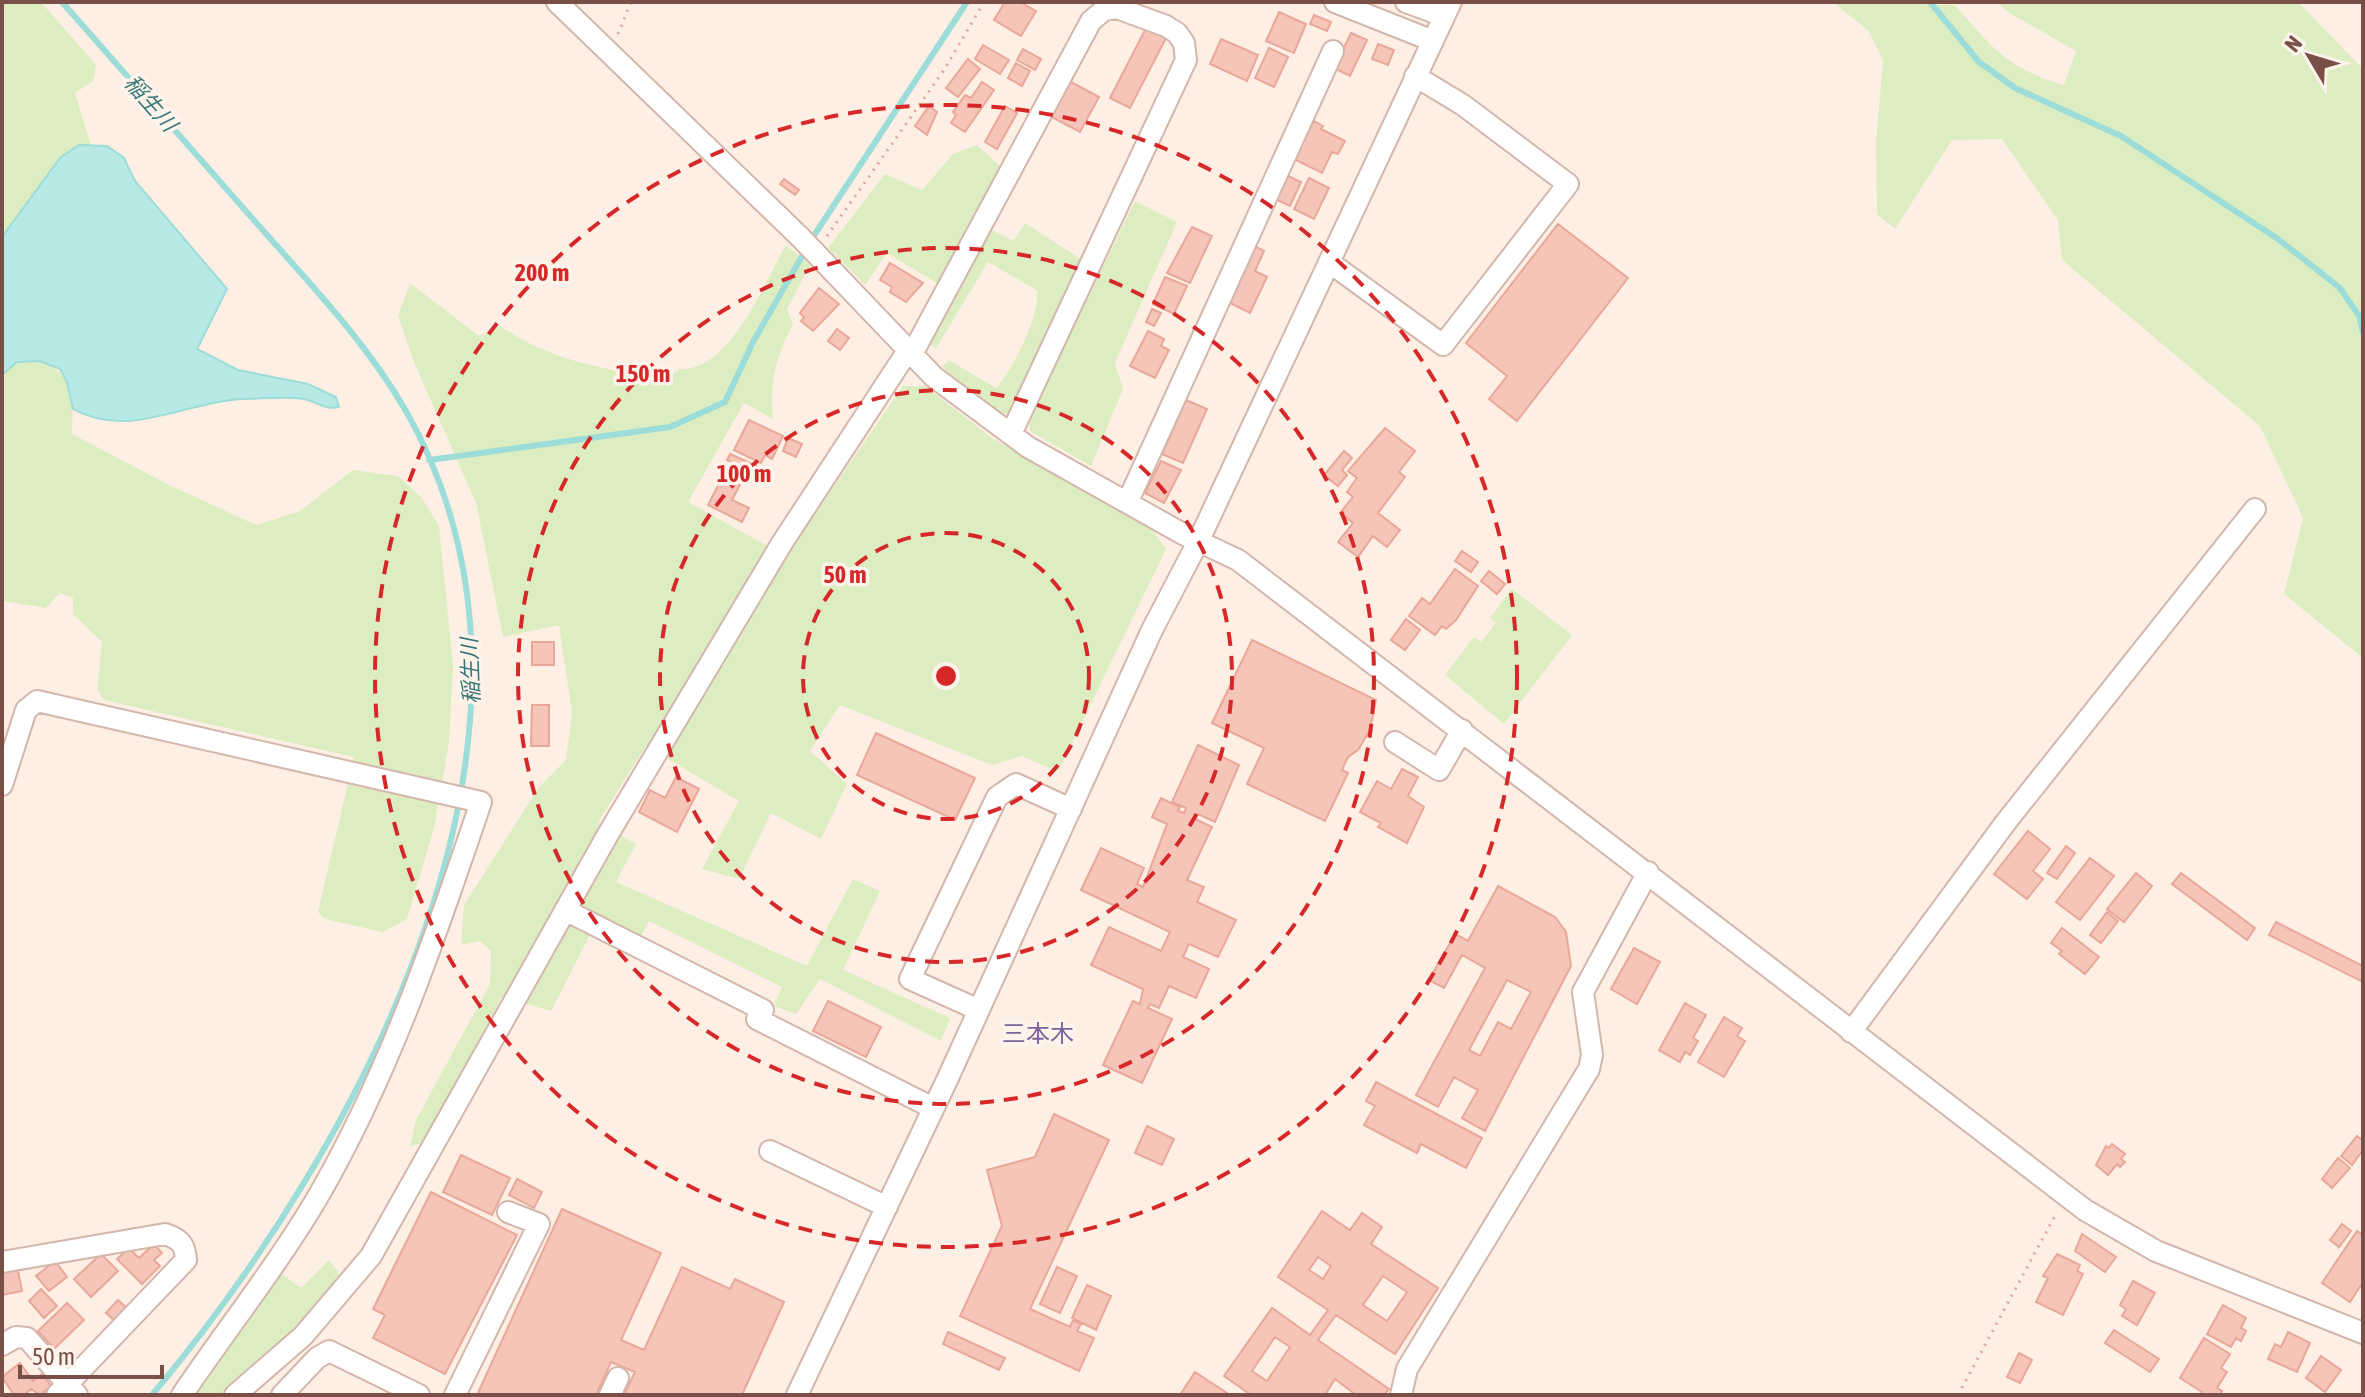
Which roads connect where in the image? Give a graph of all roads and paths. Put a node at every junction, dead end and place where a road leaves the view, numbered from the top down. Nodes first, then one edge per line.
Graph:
1 (557, 2) edge
2 (631, 2) edge
3 (984, 2) edge
4 (1335, 2) edge
5 (1406, 2) edge
6 (1448, 9) edge
7 (1433, 41) junction
8 (1333, 51) dead end
9 (610, 52) junction
10 (1415, 76) junction
11 (816, 253) junction
12 (1329, 262) junction
13 (909, 354) junction
14 (1011, 434) junction
15 (1128, 501) junction
16 (2255, 509) dead end
17 (1199, 540) junction
18 (1462, 730) junction
19 (1395, 742) dead end
20 (2, 785) edge
21 (1071, 809) junction
22 (1648, 872) junction
23 (565, 910) junction
24 (979, 1010) junction
25 (1851, 1032) junction
26 (933, 1108) junction
27 (770, 1151) dead end
28 (2065, 1195) junction
29 (887, 1207) junction
30 (508, 1212) dead end
31 (2, 1262) edge
32 (2363, 1333) edge
33 (2, 1345) edge
34 (67, 1392) edge
35 (182, 1395) edge
36 (235, 1395) edge
37 (282, 1395) edge
38 (419, 1395) edge
39 (455, 1395) edge
40 (797, 1395) edge
41 (1401, 1395) edge
42 (1958, 1395) edge

1 - 9 street
2 - 9 path
3 - 11 path
4 - 7 street
5 - 6 street
6 - 7 street
7 - 10 street
8 - 15 street
9 - 11 street
10 - 12 street
10 - 12 street
11 - 13 street
12 - 17 street
13 - 14 street
13 - 14 street
13 - 23 street
14 - 15 street
15 - 17 street
16 - 25 street
17 - 18 street
17 - 21 street
18 - 19 street
18 - 22 street
20 - 35 street
21 - 24 street
21 - 24 street
22 - 25 street
22 - 41 street
23 - 26 street
23 - 36 street
24 - 26 street
25 - 28 street
26 - 29 street
27 - 29 street
28 - 32 street
28 - 42 path
29 - 40 street
30 - 39 street
31 - 34 street
33 - 34 street
37 - 38 street

